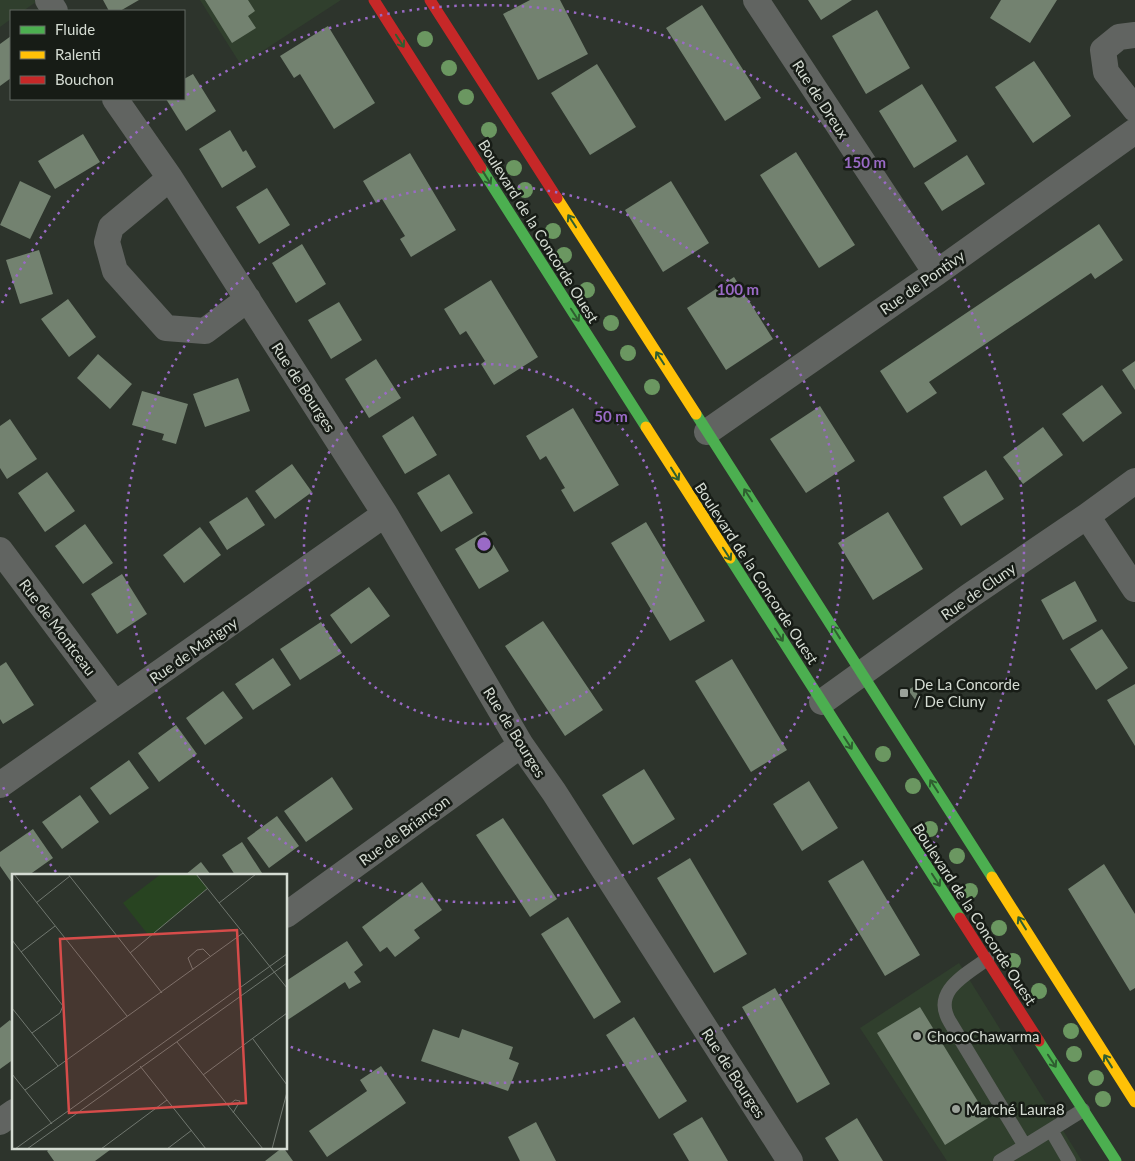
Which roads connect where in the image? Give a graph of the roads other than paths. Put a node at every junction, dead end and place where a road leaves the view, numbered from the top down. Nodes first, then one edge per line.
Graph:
1 (374, 0) edge
2 (430, 0) edge
3 (756, 0) edge
4 (1135, 35) edge
5 (116, 100) edge
6 (1135, 109) edge
7 (1135, 130) edge
8 (170, 178) junction
9 (936, 273) junction
10 (248, 299) junction
11 (708, 432) junction
12 (1135, 481) edge
13 (385, 514) junction
14 (1087, 516) junction
15 (0, 550) edge
16 (1135, 589) edge
17 (862, 673) junction
18 (822, 702) junction
19 (115, 704) junction
20 (521, 745) junction
21 (0, 786) edge
22 (288, 914) edge
23 (987, 959) junction
24 (1135, 1102) edge
25 (1083, 1110) junction
26 (12, 1113) edge
27 (0, 1122) edge
28 (1050, 1130) junction
29 (1025, 1146) junction
30 (790, 1161) edge
31 (1000, 1161) edge
32 (1069, 1161) edge
33 (1116, 1161) edge

1 -> 18 street, Boulevard de la Concorde Ouest
11 -> 2 street
3 - 9 street, Rue de Dreux
4 - 6 street
5 - 8 street, Rue de Bourges
7 - 9 street, Rue de Pontivy
8 - 10 street, Rue de Bourges
8 - 10 street
9 - 11 street, Rue de Pontivy
10 - 13 street, Rue de Bourges
17 -> 11 street
12 - 14 street, Rue de Cluny
13 - 19 street, Rue de Marigny
13 - 20 street, Rue de Bourges
14 - 16 street
14 - 17 street, Rue de Cluny
15 - 19 street, Rue de Montceau
17 - 18 street, Rue de Cluny
24 -> 17 street
18 -> 23 street, Boulevard de la Concorde Ouest
19 - 21 street, Rue de Marigny
20 - 22 street, Rue de Briançon
20 - 30 street, Rue de Bourges
23 -> 25 street, Boulevard de la Concorde Ouest
23 - 29 lane
25 - 28 lane
25 - 33 street, Boulevard de la Concorde Ouest
26 - 27 street
28 - 29 lane
28 - 32 lane
29 - 31 lane

